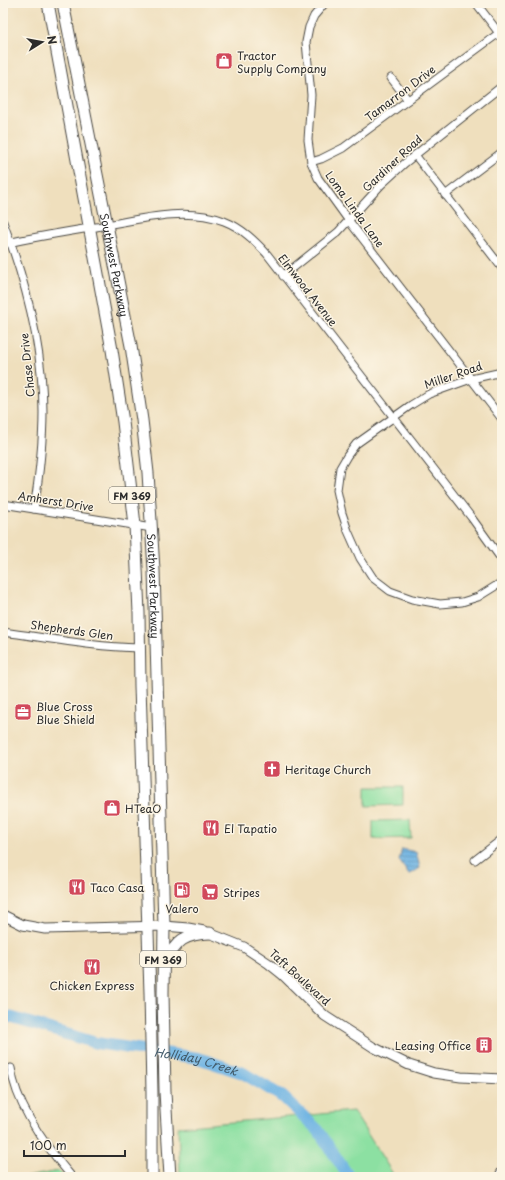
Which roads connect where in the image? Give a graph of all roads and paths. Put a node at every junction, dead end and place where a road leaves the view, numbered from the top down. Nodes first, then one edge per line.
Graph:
1 (48, 3) edge
2 (63, 3) edge
3 (326, 3) edge
4 (476, 3) edge
5 (500, 35) edge
6 (391, 78) dead end
7 (502, 86) edge
8 (408, 100) junction
9 (502, 152) edge
10 (415, 155) junction
11 (311, 162) junction
12 (445, 195) junction
13 (349, 221) junction
14 (3, 222) edge
15 (107, 225) junction
16 (89, 228) junction
17 (11, 242) junction
18 (3, 244) edge
19 (502, 268) edge
20 (283, 276) junction
21 (502, 372) edge
22 (471, 379) junction
23 (393, 417) junction
24 (502, 419) edge
25 (144, 440) junction
26 (126, 442) junction
27 (3, 504) edge
28 (34, 509) junction
29 (134, 525) junction
30 (152, 528) junction
31 (502, 560) edge
32 (502, 582) edge
33 (3, 632) edge
34 (138, 648) junction
35 (160, 798) junction
36 (143, 801) junction
37 (502, 839) edge
38 (475, 860) dead end
39 (3, 915) edge
40 (164, 926) junction
41 (147, 927) junction
42 (210, 933) junction
43 (163, 966) junction
44 (11, 1068) dead end
45 (502, 1079) edge
46 (502, 1170) edge
47 (72, 1177) edge
48 (152, 1177) edge
49 (170, 1177) edge
50 (498, 1177) edge

1 - 16 main road, Southwest Parkway / FM 369
2 - 15 main road, Southwest Parkway / FM 369
3 - 11 street, Loma Linda Lane
4 - 5 street
5 - 8 street, Tamarron Drive
6 - 8 street
7 - 10 street, Gardiner Road
8 - 11 street, Tamarron Drive
9 - 12 street
10 - 12 street
10 - 13 street, Gardiner Road
11 - 13 street, Loma Linda Lane
12 - 19 street
13 - 20 street, Gardiner Road
13 - 22 street, Loma Linda Lane
14 - 17 street, Chase Drive
15 - 16 street, Elmwood Avenue
15 - 20 street, Elmwood Avenue
15 - 25 main road, Southwest Parkway / FM 369
16 - 17 street, Elmwood Avenue
16 - 26 main road, Southwest Parkway / FM 369
17 - 18 street, Elmwood Avenue
17 - 28 street, Chase Drive
20 - 23 street, Elmwood Avenue
21 - 22 street, Miller Road
22 - 23 street, Miller Road
22 - 24 street, Loma Linda Lane
23 - 31 street, Elmwood Avenue
23 - 32 street, Miller Road
25 - 26 main road
25 - 30 main road, Southwest Parkway / FM 369
26 - 29 main road, Southwest Parkway / FM 369
27 - 28 street, Amherst Drive
28 - 29 street, Amherst Drive
29 - 30 street, Amherst Drive
29 - 34 main road, Southwest Parkway / FM 369
30 - 35 main road, Southwest Parkway / FM 369
33 - 34 street, Shepherds Glen
34 - 36 main road, Southwest Parkway / FM 369
35 - 36 main road
35 - 40 main road, Southwest Parkway / FM 369
36 - 41 main road, Southwest Parkway / FM 369
37 - 38 street
39 - 41 street, Taft Boulevard
40 - 41 street, Taft Boulevard
40 - 42 street, Taft Boulevard
40 - 43 main road, Southwest Parkway / FM 369
41 - 48 main road, Southwest Parkway / FM 369
42 - 43 main road
42 - 45 street, Taft Boulevard
43 - 49 main road, Southwest Parkway / FM 369
44 - 47 street
46 - 50 street

